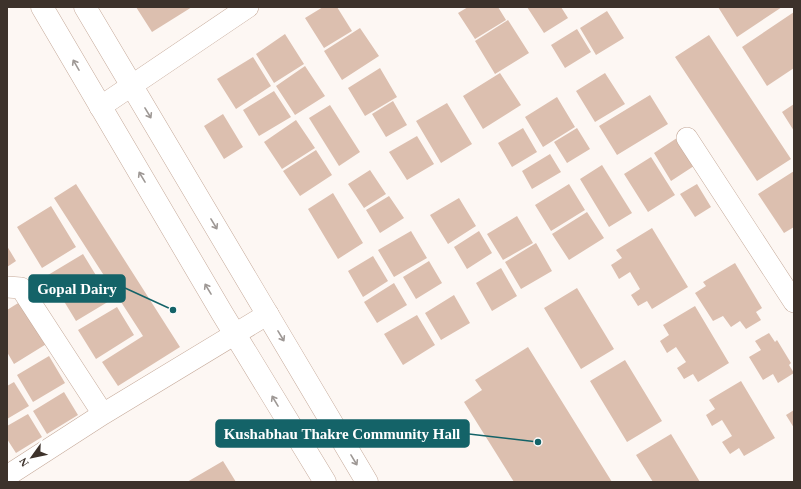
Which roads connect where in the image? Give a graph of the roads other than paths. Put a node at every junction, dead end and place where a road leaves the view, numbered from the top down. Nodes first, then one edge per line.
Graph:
1 (42, 7) edge
2 (85, 7) edge
3 (248, 7) edge
4 (132, 86) junction
5 (100, 106) junction
6 (686, 138) dead end
7 (7, 286) edge
8 (794, 302) edge
9 (268, 314) junction
10 (236, 335) junction
11 (103, 414) junction
12 (7, 476) edge
13 (325, 482) edge
14 (367, 482) edge

5 -> 1 main road
2 - 4 main road
3 - 4 street
4 - 5 street
4 -> 9 main road
10 -> 5 main road
6 - 8 street
7 - 11 street
9 - 10 street
9 -> 14 main road
10 - 11 street
13 -> 10 main road
11 - 12 street

